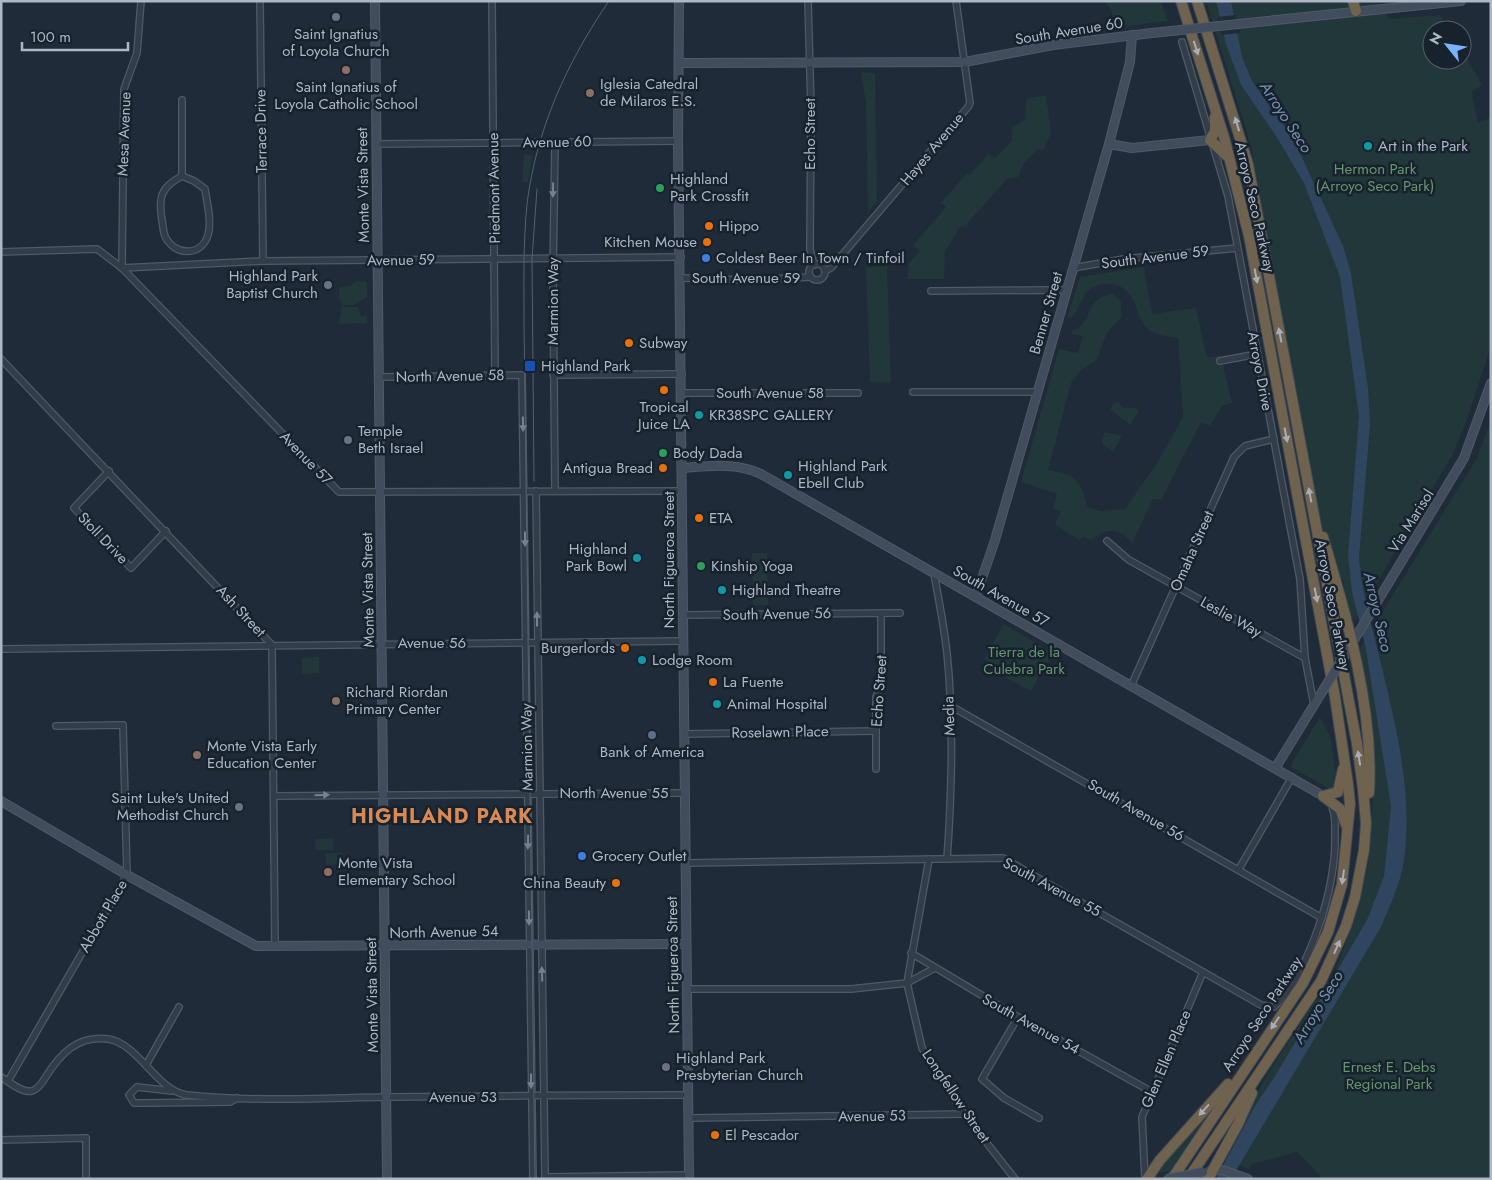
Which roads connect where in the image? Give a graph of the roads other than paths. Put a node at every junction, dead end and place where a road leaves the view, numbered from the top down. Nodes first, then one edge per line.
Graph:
1 (141, 1) edge
2 (260, 1) edge
3 (375, 1) edge
4 (492, 1) edge
5 (679, 1) edge
6 (808, 1) edge
7 (956, 1) edge
8 (1181, 1) edge
9 (1197, 1) edge
10 (1462, 1) edge
11 (1354, 6) edge
12 (1132, 35) junction
13 (1182, 42) dead end
14 (679, 62) junction
15 (810, 62) junction
16 (965, 62) junction
17 (182, 100) dead end
18 (1215, 106) junction
19 (1210, 140) junction
20 (678, 141) junction
21 (555, 142) junction
22 (493, 143) junction
23 (376, 144) junction
24 (1109, 144) junction
25 (1230, 160) junction
26 (182, 176) junction
27 (1237, 248) junction
28 (1, 252) edge
29 (190, 253) junction
30 (681, 257) junction
31 (494, 259) junction
32 (553, 259) junction
33 (263, 261) junction
34 (378, 261) junction
35 (190, 264) junction
36 (814, 265) junction
37 (122, 268) junction
38 (1073, 268) junction
39 (825, 270) junction
40 (811, 277) junction
41 (681, 278) junction
42 (1067, 290) junction
43 (931, 291) dead end
44 (1257, 354) junction
45 (1, 359) edge
46 (1220, 361) dead end
47 (682, 374) junction
48 (495, 375) junction
49 (554, 375) junction
50 (522, 376) joint
51 (379, 377) junction
52 (1491, 383) edge
53 (913, 392) dead end
54 (1037, 392) junction
55 (682, 393) junction
56 (858, 393) dead end
57 (1274, 439) junction
58 (683, 468) junction
59 (109, 472) junction
60 (682, 490) junction
61 (524, 491) junction
62 (536, 491) junction
63 (555, 491) junction
64 (381, 493) junction
65 (1314, 519) junction
66 (166, 531) junction
67 (1107, 542) dead end
68 (934, 574) junction
69 (1176, 586) junction
70 (976, 596) junction
71 (882, 613) junction
72 (900, 613) dead end
73 (683, 615) junction
74 (683, 641) junction
75 (538, 642) junction
76 (526, 643) junction
77 (1352, 643) junction
78 (382, 644) junction
79 (272, 645) junction
80 (1, 649) edge
81 (1305, 658) junction
82 (1131, 686) junction
83 (949, 705) junction
84 (1314, 705) junction
85 (56, 726) dead end
86 (876, 731) junction
87 (685, 734) junction
88 (1344, 758) junction
89 (1276, 767) junction
90 (876, 769) dead end
91 (1292, 777) junction
92 (684, 793) junction
93 (384, 794) junction
94 (528, 794) junction
95 (540, 794) junction
96 (274, 796) junction
97 (1323, 796) junction
98 (1, 801) edge
99 (1366, 823) junction
100 (1348, 829) junction
101 (929, 859) junction
102 (947, 859) junction
103 (686, 863) junction
104 (1239, 869) junction
105 (127, 875) junction
106 (1322, 918) junction
107 (541, 944) junction
108 (686, 944) junction
109 (529, 945) junction
110 (275, 947) junction
111 (385, 947) junction
112 (911, 953) junction
113 (935, 968) junction
114 (1203, 972) junction
115 (906, 983) junction
116 (687, 989) junction
117 (179, 1008) dead end
118 (1018, 1018) junction
119 (146, 1065) junction
120 (1239, 1076) junction
121 (1, 1077) edge
122 (1256, 1078) junction
123 (8, 1081) junction
124 (178, 1092) junction
125 (1152, 1092) junction
126 (689, 1095) junction
127 (531, 1096) junction
128 (544, 1096) junction
129 (387, 1097) junction
130 (237, 1098) junction
131 (964, 1114) junction
132 (689, 1118) junction
133 (1039, 1118) dead end
134 (1, 1140) edge
135 (1212, 1173) edge
136 (689, 1177) edge
137 (545, 1178) edge
138 (86, 1179) edge
139 (388, 1179) edge
140 (533, 1179) edge
141 (1015, 1179) edge
142 (1146, 1179) edge
143 (1167, 1179) edge
144 (1172, 1179) edge
145 (1188, 1179) edge
146 (1248, 1179) edge

1 - 37 street, Mesa Avenue
2 - 33 street, Terrace Drive
3 - 23 street, Monte Vista Street
4 - 22 street, Piedmont Avenue
5 - 14 street, North Figueroa Street
6 - 15 street, Echo Street
7 - 16 street, Hayes Avenue
8 -> 18 highway, Arroyo Seco Parkway
65 -> 9 highway, Arroyo Seco Parkway
10 - 11 street, South Avenue 60
11 - 12 street, South Avenue 60, bridge
12 - 16 street, South Avenue 60
12 - 24 street, Benner Street
13 - 19 street, Arroyo Drive
14 - 15 street, South Avenue 60
14 - 20 street, North Figueroa Street
15 - 16 street, South Avenue 60
15 - 36 street, Echo Street
16 - 39 street, Hayes Avenue
17 - 26 street
18 - 19 highway
18 - 25 highway, Arroyo Seco Parkway
19 - 24 street
19 - 25 highway
19 - 27 street, Arroyo Drive
20 - 21 street, Avenue 60
20 - 30 street, North Figueroa Street
21 - 22 street, Avenue 60
21 -> 32 street, Marmion Way
22 - 23 street, Avenue 60
22 - 31 street, Piedmont Avenue
23 - 34 street, Monte Vista Street
24 - 38 street, Benner Street
25 -> 88 highway, Arroyo Seco Parkway
26 - 29 street
26 - 29 street
27 - 38 street, South Avenue 59
27 - 44 street, Arroyo Drive
28 - 37 street, Avenue 57
29 - 35 street
30 - 32 street, Avenue 59
30 - 41 street, North Figueroa Street
31 - 32 street, Avenue 59
31 - 34 street, Avenue 59
31 - 48 street, Piedmont Avenue
32 - 49 street, Marmion Way
33 - 34 street, Avenue 59
33 - 35 street, Avenue 59
34 - 51 street, Monte Vista Street
35 - 37 street, Avenue 59
36 - 39 street
36 - 40 street
37 - 64 street, Avenue 57
38 - 42 street, Benner Street
39 - 40 street
40 - 41 street, South Avenue 59
41 - 47 street, North Figueroa Street
42 - 43 street
42 - 54 street, Benner Street
44 - 46 street
44 - 57 street, Arroyo Drive
45 - 59 street, Ash Street
47 - 49 street
47 - 55 street, North Figueroa Street
48 - 50 street, North Avenue 58
48 - 51 street, North Avenue 58
49 - 63 street, Marmion Way
50 -> 61 street, Marmion Way
51 - 64 street, Monte Vista Street
52 - 77 street, Via Marisol
53 - 54 street
54 - 70 street, Benner Street
55 - 56 street, South Avenue 58
55 - 58 street, North Figueroa Street
57 - 69 street, Omaha Street
57 - 81 street, Arroyo Drive
58 - 60 street, North Figueroa Street
58 - 68 street, South Avenue 57
59 - 66 street, Ash Street
59 - 66 street, Stoll Drive
60 - 63 street, Avenue 57
60 - 73 street, North Figueroa Street
61 - 62 street, Avenue 57
61 - 64 street, Avenue 57
61 -> 76 street, Marmion Way
62 - 63 street, Avenue 57
75 -> 62 street, Marmion Way
64 - 78 street, Monte Vista Street
65 - 77 highway
99 -> 65 highway, Arroyo Seco Parkway
66 - 79 street, Ash Street
67 - 69 street, Leslie Way
68 - 70 street, South Avenue 57
68 - 83 street, Media
69 - 81 street, Leslie Way
69 - 82 street, Omaha Street
70 - 82 street, South Avenue 57
71 - 72 street, South Avenue 56
71 - 73 street, South Avenue 56
71 - 86 street, Echo Street
73 - 74 street, North Figueroa Street
74 - 75 street, Avenue 56
74 - 87 street, North Figueroa Street
75 - 76 street, Avenue 56
75 - 95 street, Marmion Way
76 - 78 street, Avenue 56
76 - 94 street, Marmion Way
77 - 84 street, Via Marisol, bridge
77 - 99 highway
78 - 79 street, Avenue 56
78 - 93 street, Monte Vista Street
79 - 80 street, Avenue 56
79 - 96 street, Ash Street
81 - 84 street, Arroyo Drive
82 - 89 street, South Avenue 57
83 - 102 street, Media
83 - 104 street, South Avenue 56
84 - 89 street, Via Marisol
85 - 105 street, Abbott Place
86 - 87 street, Roselawn Place
86 - 90 street, Echo Street
87 - 92 street, North Figueroa Street
88 - 97 highway
88 - 100 highway, Arroyo Seco Parkway
89 - 91 street, South Avenue 57
91 - 97 street, South Avenue 57
91 - 104 street
92 - 95 street, North Avenue 55
92 - 103 street, North Figueroa Street
93 - 94 street, North Avenue 55
96 -> 93 street, North Avenue 55
93 - 111 street, Monte Vista Street
94 - 95 street, North Avenue 55
94 -> 109 street, Marmion Way
95 - 107 street, Marmion Way
96 - 110 street, Ash Street
97 - 100 highway
97 - 106 street
98 - 105 street, North Avenue 54
122 -> 99 highway, Arroyo Seco Parkway
100 -> 120 highway, Arroyo Seco Parkway
101 - 102 street, South Avenue 55
101 - 103 street, South Avenue 55
101 - 112 street, Longfellow Street
102 - 114 street, South Avenue 55
103 - 108 street, North Figueroa Street
104 - 106 street, South Avenue 56
105 - 110 street, North Avenue 54
105 - 123 street, Abbott Place
106 - 114 street, South Avenue 55
107 - 108 street, North Avenue 54
107 - 109 street, North Avenue 54
128 -> 107 street, Marmion Way
108 - 116 street, North Figueroa Street
109 - 111 street, North Avenue 54
109 -> 127 street, Marmion Way
110 - 111 street, North Avenue 54
111 - 129 street, Monte Vista Street
112 - 113 street, South Avenue 54
112 - 115 street, Longfellow Street
113 - 115 street
113 - 118 street, South Avenue 54
114 - 125 street, Glen Ellen Place
115 - 116 street
115 - 131 street, Longfellow Street
116 - 126 street, North Figueroa Street
117 - 119 street
118 - 125 street, South Avenue 54
118 - 133 street
119 - 123 street
119 - 124 street
120 -> 142 highway
120 - 144 highway, Arroyo Seco Parkway
121 - 123 street
122 - 135 highway
122 - 145 highway, Arroyo Seco Parkway
124 - 130 street, Avenue 53
124 - 130 street, Avenue 53
125 - 142 street, Glen Ellen Place
126 - 128 street, Avenue 53
126 - 132 street, North Figueroa Street
127 - 128 street, Avenue 53
127 - 129 street, Avenue 53
127 - 140 street, Marmion Way
128 - 137 street, Marmion Way
129 - 130 street, Avenue 53
129 - 139 street, Monte Vista Street
131 - 132 street, Avenue 53
131 - 141 street, Longfellow Street
132 - 136 street, North Figueroa Street
134 - 138 street
135 - 143 street, bridge
135 - 146 street
136 - 137 street

